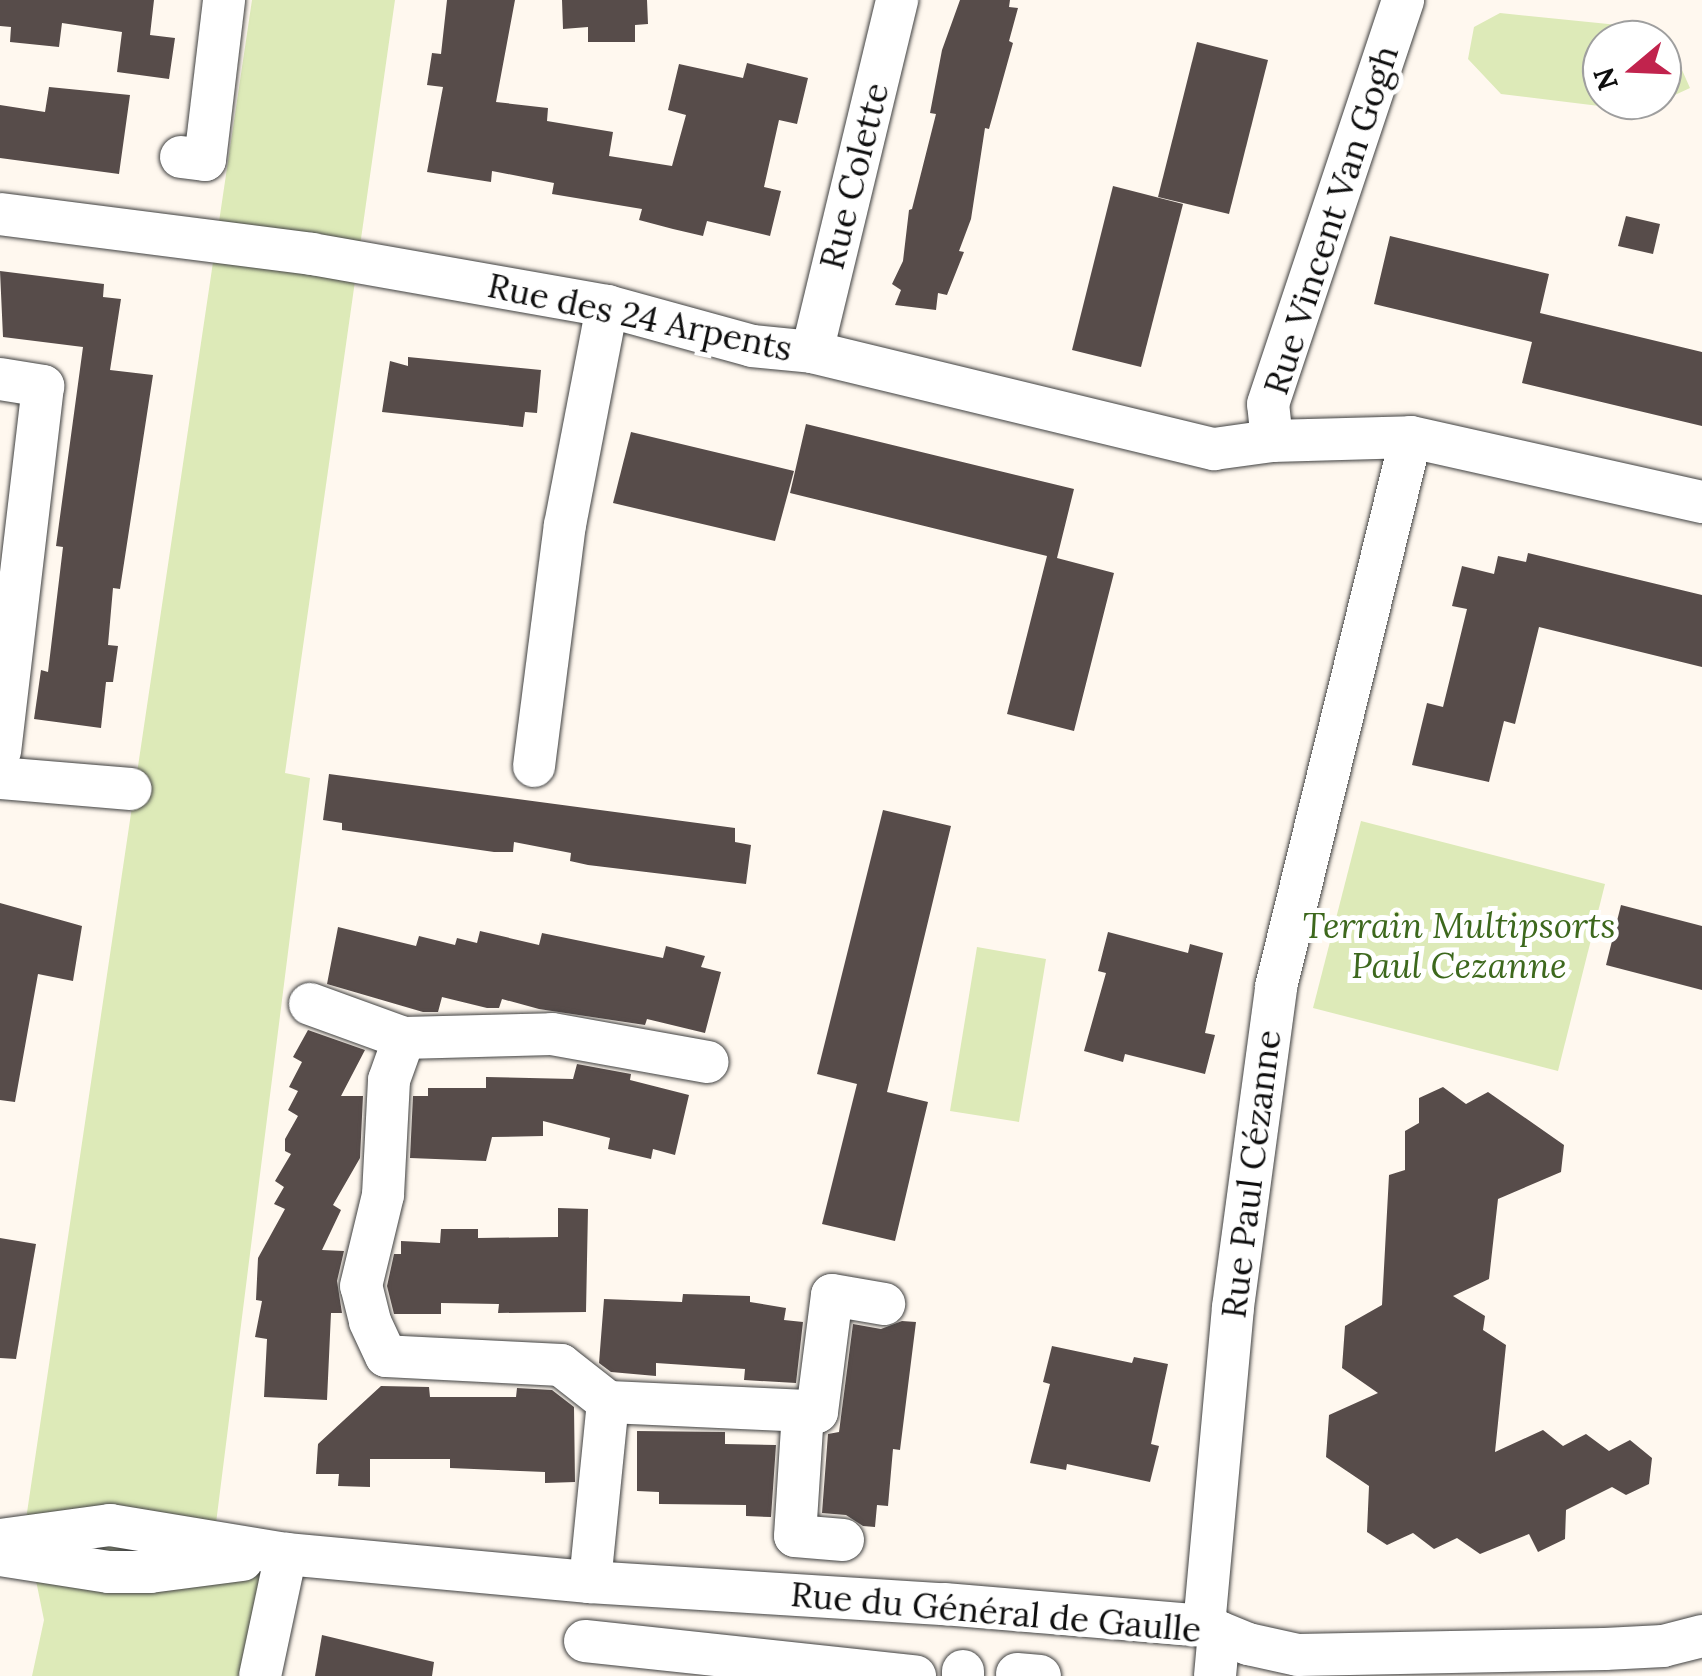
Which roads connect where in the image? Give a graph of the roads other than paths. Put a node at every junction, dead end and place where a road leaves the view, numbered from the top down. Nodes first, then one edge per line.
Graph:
1 (224, 0) edge
2 (897, 0) edge
3 (1404, 0) edge
4 (181, 157) dead end
5 (0, 214) edge
6 (607, 306) junction
7 (812, 352) junction
8 (0, 379) edge
9 (1411, 437) junction
10 (1272, 441) junction
11 (1702, 502) edge
12 (0, 750) edge
13 (534, 766) dead end
14 (0, 778) edge
15 (131, 789) dead end
16 (310, 1004) dead end
17 (404, 1038) junction
18 (707, 1062) dead end
19 (884, 1304) dead end
20 (608, 1402) junction
21 (804, 1411) junction
22 (0, 1540) edge
23 (844, 1540) dead end
24 (0, 1554) edge
25 (286, 1554) junction
26 (590, 1582) junction
27 (705, 1588) junction
28 (1211, 1629) junction
29 (1702, 1636) edge
30 (584, 1641) dead end
31 (696, 1665) edge
32 (260, 1676) edge
33 (915, 1676) edge
34 (1215, 1676) edge

1 - 4 street
2 - 7 street, Rue Colette
3 - 10 street, Rue Vincent Van Gogh
5 - 6 street, Rue des 24 Arpents
6 - 7 street, Rue des 24 Arpents
6 - 13 street
7 - 10 street, Rue des 24 Arpents
8 - 12 street
9 - 10 street, Rue des 24 Arpents
9 - 11 street, Rue des 24 Arpents
9 - 28 street, Rue Paul Cézanne
14 - 15 street
16 - 17 street
17 - 18 street
17 - 20 street
19 - 21 street
20 - 21 street
20 - 26 street
21 - 23 street
22 - 25 street, Rue du Général de Gaulle
24 - 25 street, Rue du Général de Gaulle
25 - 26 street, Rue du Général de Gaulle
25 - 32 street
26 - 27 street, Rue du Général de Gaulle
27 - 28 street, Rue du Général de Gaulle
27 - 31 street
28 - 29 street, Rue du Général de Gaulle
28 - 34 street, Rue Paul Cézanne
30 - 31 street
31 - 33 street

